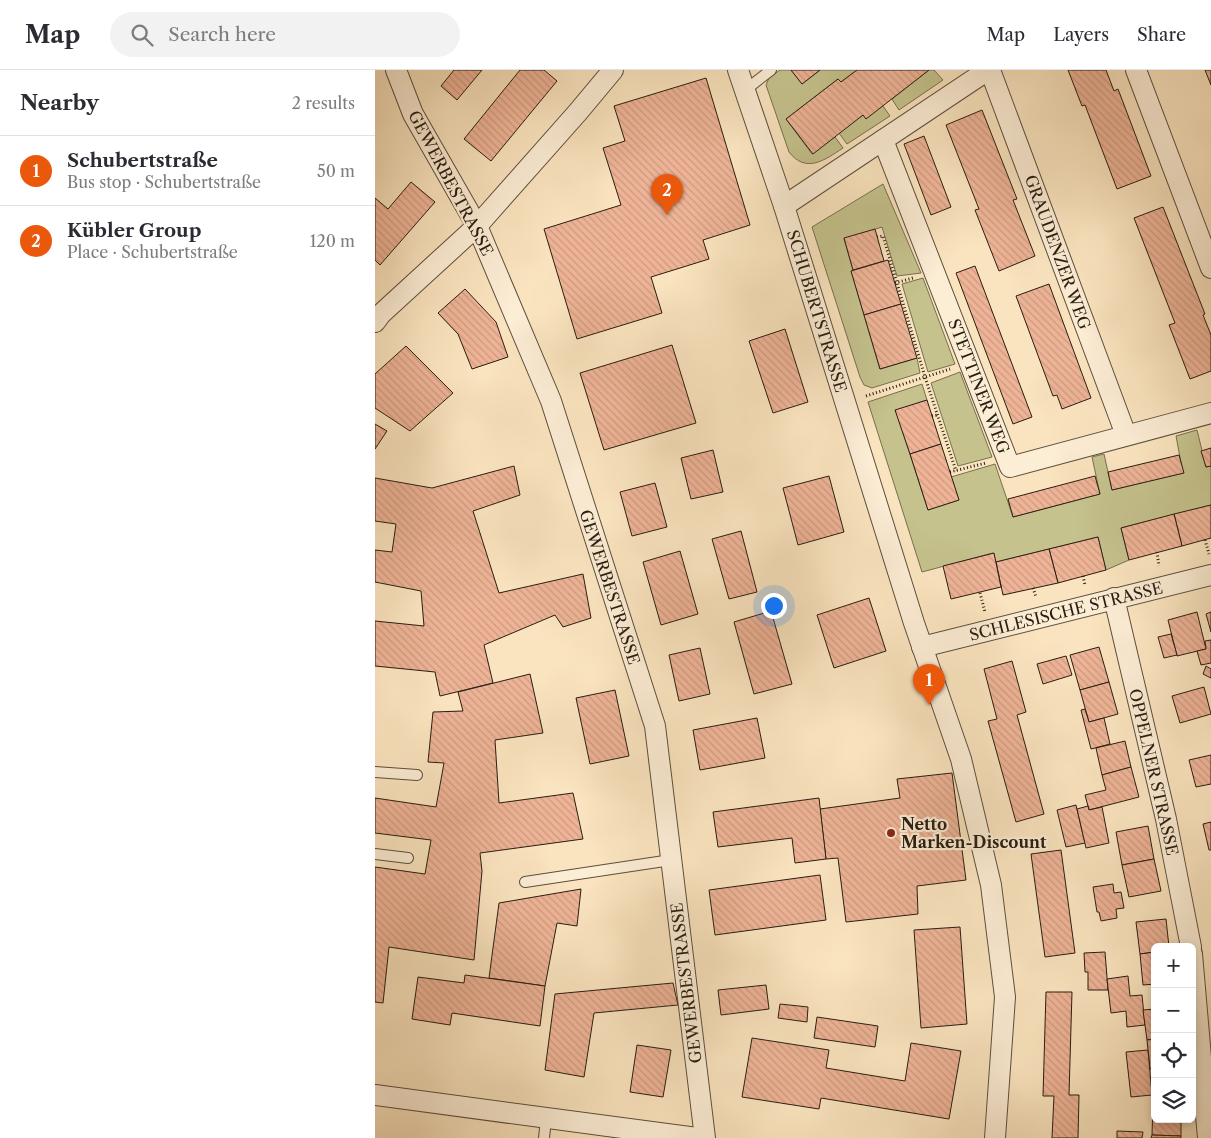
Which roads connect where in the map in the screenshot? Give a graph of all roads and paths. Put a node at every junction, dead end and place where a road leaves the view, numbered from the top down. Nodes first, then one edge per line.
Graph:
1 (396, 70) edge
2 (613, 70) edge
3 (738, 70) edge
4 (771, 70) edge
5 (989, 70) edge
6 (1136, 70) edge
7 (744, 90) junction
8 (883, 140) junction
9 (784, 206) junction
10 (477, 226) junction
11 (877, 237) dead end
12 (1211, 268) edge
13 (916, 277) dead end
14 (896, 282) junction
15 (375, 322) edge
16 (952, 369) dead end
17 (925, 377) junction
18 (861, 397) dead end
19 (1211, 413) edge
20 (938, 415) junction
21 (933, 416) dead end
22 (1126, 435) junction
23 (988, 462) dead end
24 (956, 470) junction
25 (950, 472) dead end
26 (1205, 540) dead end
27 (1157, 552) dead end
28 (1211, 557) edge
29 (1160, 572) dead end
30 (1211, 575) edge
31 (980, 593) dead end
32 (1114, 598) junction
33 (985, 614) dead end
34 (922, 647) junction
35 (375, 772) edge
36 (417, 776) dead end
37 (375, 854) edge
38 (408, 858) dead end
39 (671, 860) junction
40 (525, 882) dead end
41 (1190, 943) edge
42 (1195, 988) edge
43 (375, 1095) edge
44 (545, 1128) edge
45 (697, 1138) edge
46 (705, 1138) edge
47 (995, 1138) edge
48 (1208, 1138) edge

1 - 10 street, GEWERBESTRASSE
2 - 10 street
3 - 7 street, SCHUBERTSTRASSE
4 - 7 lane
5 - 8 street
5 - 22 street, GRAUDENZER WEG
6 - 12 street
7 - 9 street, SCHUBERTSTRASSE
8 - 9 street
8 - 22 street, STETTINER WEG
9 - 34 street, SCHUBERTSTRASSE
10 - 15 street
10 - 39 street, GEWERBESTRASSE
11 - 14 path
13 - 14 path
14 - 17 path
16 - 17 path
17 - 18 path
17 - 20 path
19 - 22 street, STETTINER WEG
20 - 21 path
20 - 24 path
23 - 24 path
24 - 25 path
26 - 28 path
27 - 29 path
30 - 32 street, SCHLESISCHE STRASSE
31 - 33 path
32 - 34 street, SCHLESISCHE STRASSE
32 - 41 street, OPPELNER STRASSE
34 - 47 street, SCHUBERTSTRASSE
35 - 36 lane
37 - 38 lane
39 - 40 lane
39 - 46 street, GEWERBESTRASSE
42 - 48 street
43 - 44 street
44 - 45 street

